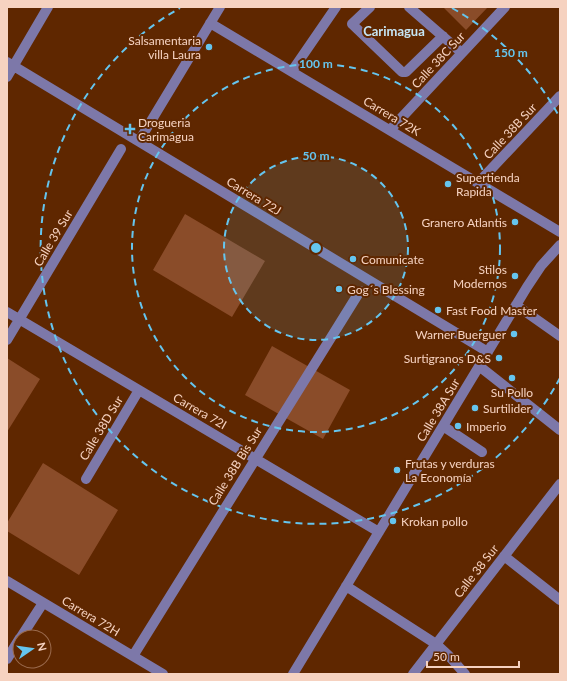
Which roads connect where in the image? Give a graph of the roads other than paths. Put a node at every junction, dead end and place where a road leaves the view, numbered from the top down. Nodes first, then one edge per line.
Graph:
1 (48, 7) edge
2 (220, 7) edge
3 (336, 7) edge
4 (370, 7) edge
5 (409, 7) edge
6 (505, 7) edge
7 (210, 23) junction
8 (443, 36) junction
9 (462, 53) junction
10 (10, 64) edge
11 (292, 71) junction
12 (7, 77) edge
13 (560, 96) edge
14 (390, 130) junction
15 (139, 141) junction
16 (121, 149) dead end
17 (478, 183) junction
18 (560, 232) edge
19 (560, 245) edge
20 (360, 291) dead end
21 (516, 305) junction
22 (7, 312) edge
23 (19, 319) junction
24 (560, 336) edge
25 (7, 340) edge
26 (488, 352) junction
27 (479, 366) junction
28 (139, 390) junction
29 (443, 426) junction
30 (560, 430) edge
31 (482, 452) dead end
32 (256, 459) junction
33 (86, 479) dead end
34 (560, 484) edge
35 (379, 532) junction
36 (504, 556) junction
37 (7, 581) edge
38 (346, 586) junction
39 (560, 600) edge
40 (43, 603) junction
41 (26, 629) edge
42 (436, 644) junction
43 (133, 656) junction
44 (163, 674) edge
45 (293, 674) edge
46 (413, 674) edge
47 (465, 674) edge

1 - 10 street
2 - 7 street
3 - 11 street
4 - 8 street
5 - 8 street
6 - 9 street, Calle 38C Sur
7 - 11 street, Carrera 72K
7 - 15 street
8 - 9 street
9 - 14 street, Calle 38C Sur
10 - 12 street
10 - 15 street, Carrera 72J
11 - 14 street, Carrera 72K
13 - 17 street, Calle 38B Sur
14 - 17 street, Carrera 72K
15 - 26 street, Carrera 72J
16 - 23 street, Calle 39 Sur
17 - 18 street, Carrera 72K
19 - 21 street, Calle 38A Sur
20 - 32 street, Calle 38B Bis Sur
21 - 24 street
21 - 26 street, Calle 38A Sur
22 - 23 street, Carrera 72I
23 - 25 street, Calle 39 Sur
23 - 28 street, Carrera 72I
26 - 27 street, Calle 38A Sur
27 - 29 street, Calle 38A Sur
27 - 30 street
28 - 32 street, Carrera 72I
28 - 33 street, Calle 38D Sur
29 - 31 street
29 - 35 street, Calle 38A Sur
32 - 35 street, Carrera 72I
32 - 43 street, Calle 38B Bis Sur
34 - 36 street, Calle 38 Sur
35 - 38 street, Calle 38A Sur
36 - 39 street
36 - 42 street, Calle 38 Sur
37 - 40 street, Carrera 72H
38 - 42 street
38 - 45 street, Calle 38A Sur
40 - 41 street
40 - 43 street, Carrera 72H
42 - 46 street, Calle 38 Sur
42 - 47 street
43 - 44 street, Carrera 72H

